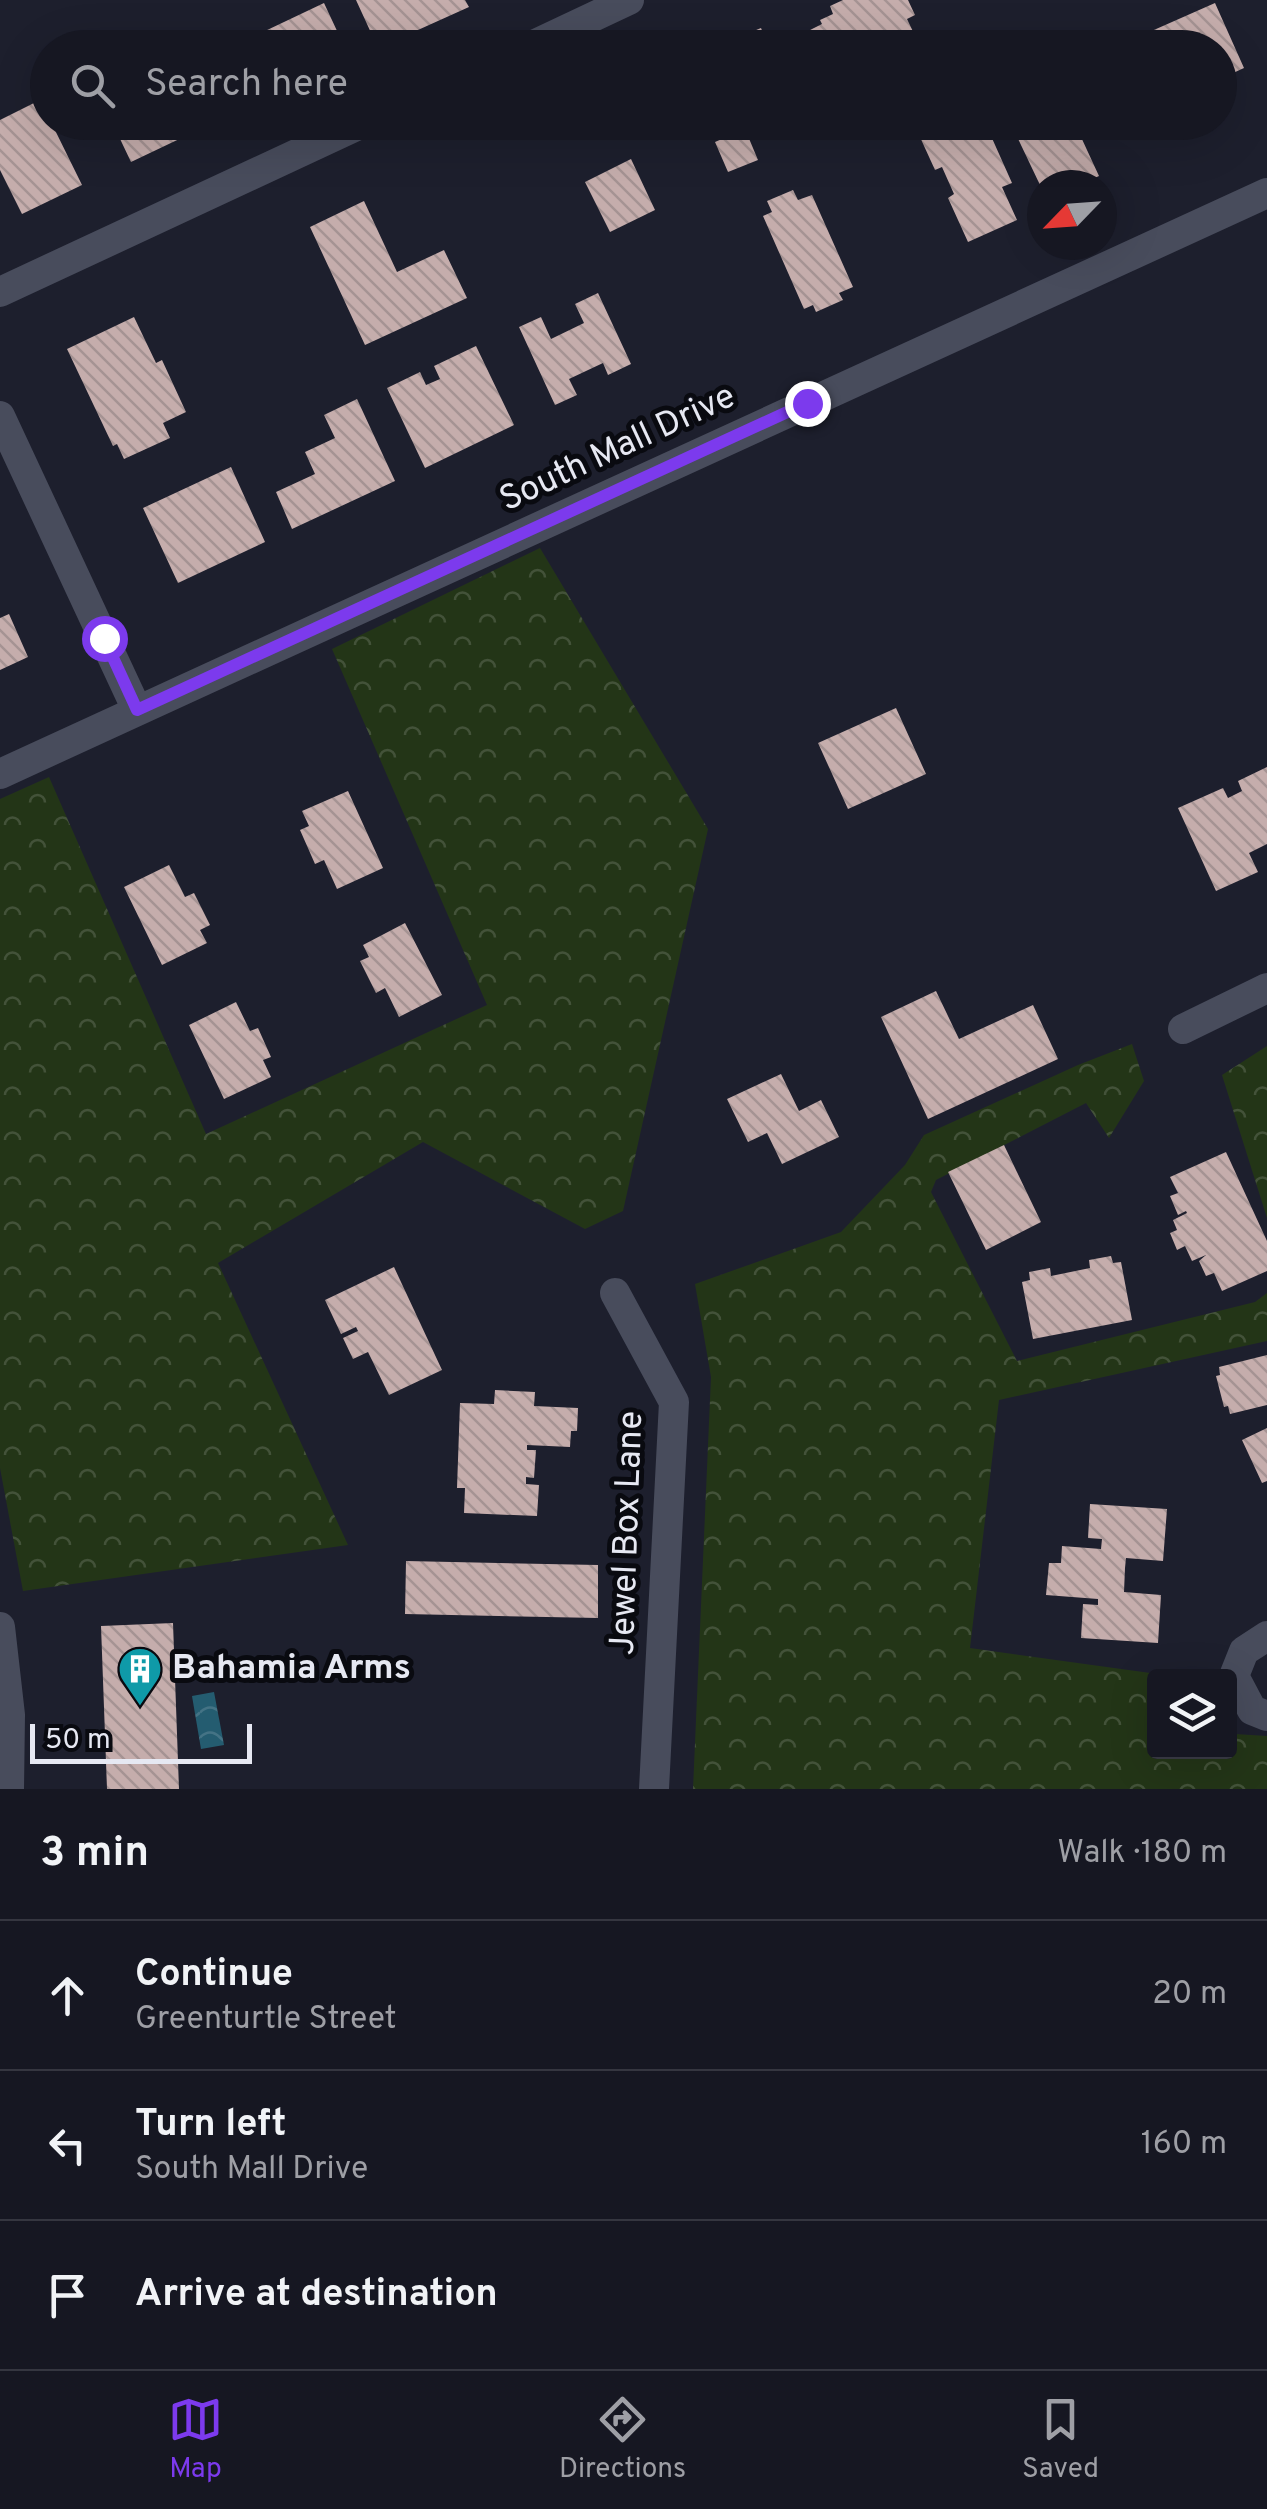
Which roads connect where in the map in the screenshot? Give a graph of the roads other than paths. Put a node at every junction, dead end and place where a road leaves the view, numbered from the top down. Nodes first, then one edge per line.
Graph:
1 (629, 0) edge
2 (565, 30) edge
3 (326, 140) edge
4 (1267, 193) edge
5 (0, 292) edge
6 (0, 416) edge
7 (137, 710) junction
8 (0, 774) edge
9 (1267, 988) edge
10 (1183, 1029) dead end
11 (615, 1294) dead end
12 (0, 1627) edge
13 (1267, 1636) edge
14 (5, 1715) edge
15 (1267, 1716) edge
16 (9, 1789) edge
17 (654, 1789) edge

1 - 2 street
3 - 5 street
4 - 7 street, South Mall Drive
6 - 7 street
7 - 8 street, South Mall Drive
9 - 10 street
11 - 17 street, Jewel Box Lane
12 - 14 street
13 - 15 street
14 - 16 street

